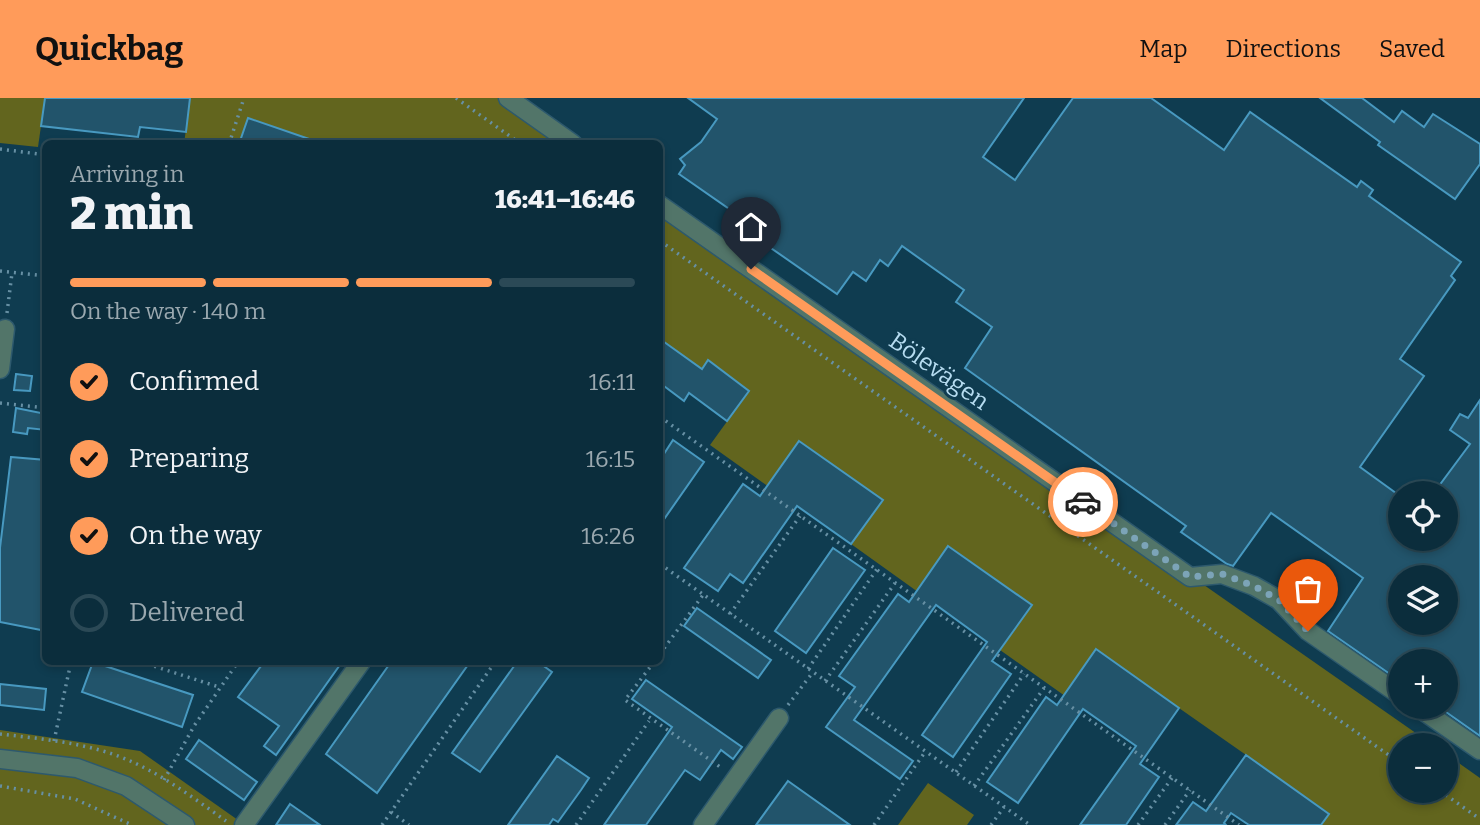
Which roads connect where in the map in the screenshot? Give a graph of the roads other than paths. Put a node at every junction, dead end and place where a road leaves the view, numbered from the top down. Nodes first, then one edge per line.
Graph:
1 (508, 98) edge
2 (567, 140) edge
3 (663, 207) edge
4 (5, 329) road end
5 (0, 369) edge
6 (359, 665) edge
7 (1388, 687) edge
8 (779, 718) road end
9 (1435, 719) edge
10 (1480, 750) edge
11 (0, 759) edge
12 (185, 825) edge
13 (244, 825) edge
14 (703, 825) edge

1 - 2 street
3 - 7 street, Bölevägen
4 - 5 street
6 - 13 street
8 - 14 street
9 - 10 street
11 - 12 street

